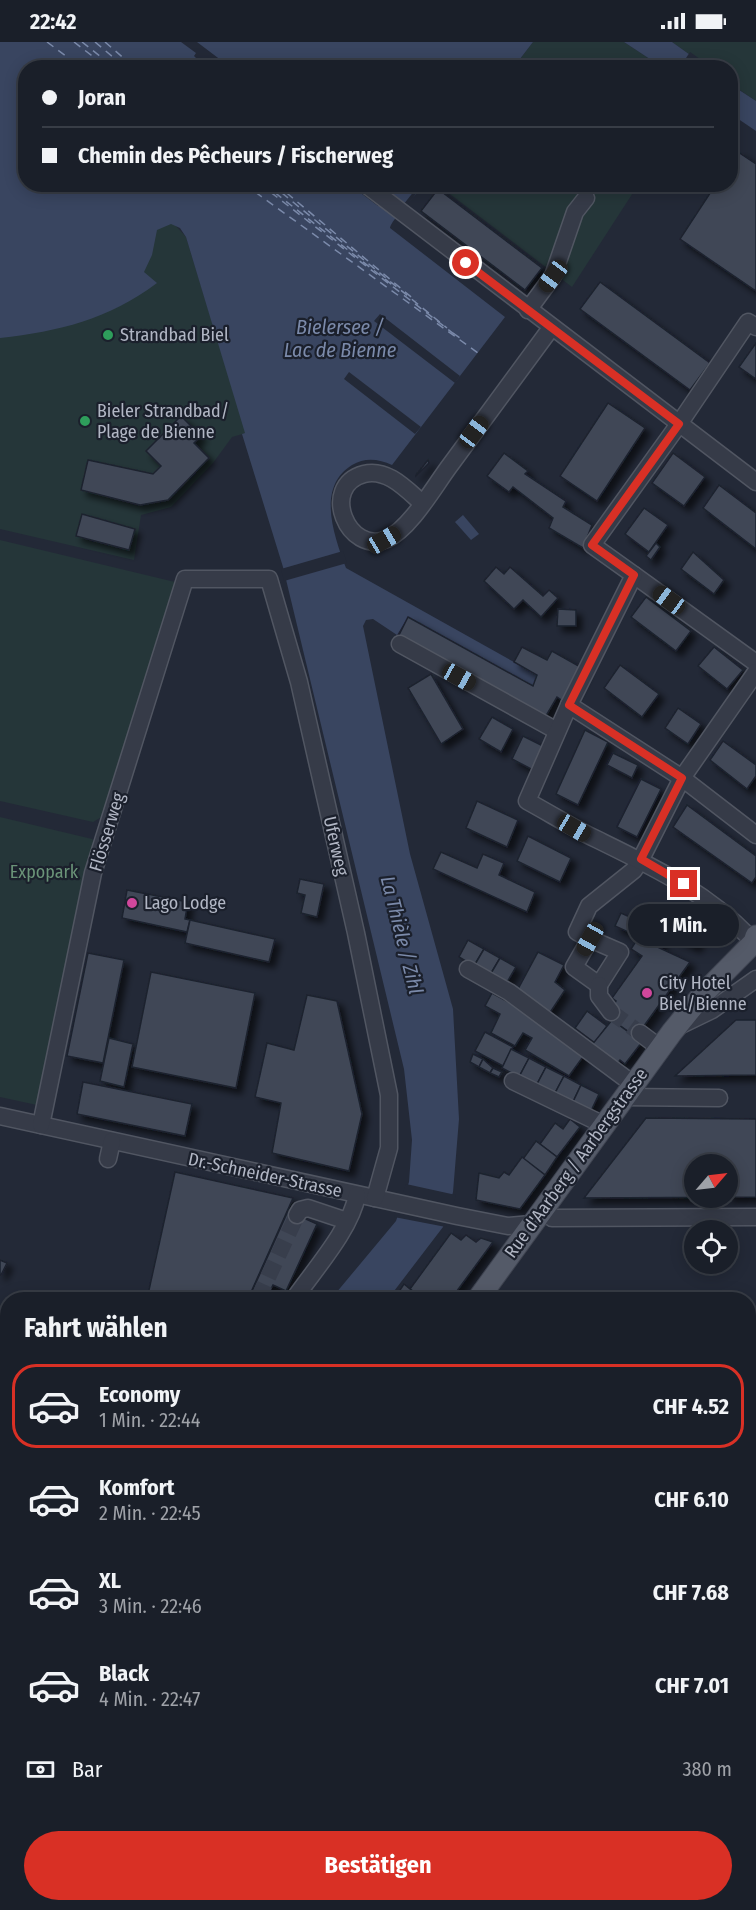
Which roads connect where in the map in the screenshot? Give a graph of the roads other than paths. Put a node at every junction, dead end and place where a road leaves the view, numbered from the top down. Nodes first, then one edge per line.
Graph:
1 (375, 192) edge
2 (586, 198) dead end
3 (528, 310) junction
4 (756, 327) edge
5 (551, 328) junction
6 (679, 424) junction
7 (756, 482) edge
8 (422, 503) junction
9 (634, 575) junction
10 (185, 579) joint
11 (400, 644) dead end
12 (756, 663) edge
13 (756, 672) edge
14 (569, 705) junction
15 (557, 731) junction
16 (682, 778) junction
17 (756, 835) edge
18 (641, 859) junction
19 (583, 935) junction
20 (755, 940) edge
21 (468, 969) dead end
22 (756, 980) edge
23 (599, 985) junction
24 (611, 1012) tunnel mouth
25 (676, 1028) junction
26 (640, 1033) tunnel mouth
27 (660, 1048) junction
28 (513, 1081) dead end
29 (628, 1091) junction
30 (718, 1098) dead end
31 (0, 1116) edge
32 (41, 1125) junction
33 (604, 1125) junction
34 (112, 1141) junction
35 (108, 1159) dead end
36 (357, 1195) junction
37 (380, 1199) junction
38 (297, 1215) dead end
39 (756, 1216) edge
40 (552, 1218) dead end
41 (347, 1221) junction
42 (531, 1224) junction
43 (299, 1292) edge
44 (483, 1292) edge

1 - 3 street
2 - 3 street
3 - 5 street
4 - 6 street
5 - 6 street
5 - 8 street
6 - 7 street
6 - 9 street
8 - 8 street
9 - 12 street
9 - 14 street
10 - 32 street, Flösserweg
10 - 37 street, Uferweg
11 - 15 street
13 - 16 street
14 - 15 street
14 - 16 street
15 - 18 street
16 - 17 street
16 - 18 street
18 - 19 street
18 - 20 street
19 - 23 street
19 - 23 street
20 - 25 main road, Rue d'Aarberg / Aarbergstrasse
21 - 29 street
22 - 25 street, Rue d'Aarberg / Aarbergstrasse
23 - 24 street
25 - 27 main road, Rue d'Aarberg / Aarbergstrasse
26 - 27 street
27 - 29 main road, Rue d'Aarberg / Aarbergstrasse
28 - 33 street
29 - 30 street
29 - 33 main road, Rue d'Aarberg / Aarbergstrasse
31 - 32 street, Dr.-Schneider-Strasse
32 - 34 street, Dr.-Schneider-Strasse
33 - 42 main road, Rue d'Aarberg / Aarbergstrasse
34 - 35 street
34 - 36 street, Dr.-Schneider-Strasse
36 - 37 street, Dr.-Schneider-Strasse
36 - 41 street
37 - 42 street, Dr.-Schneider-Strasse
38 - 41 street
39 - 40 street
41 - 43 street
42 - 44 main road, Rue d'Aarberg / Aarbergstrasse

